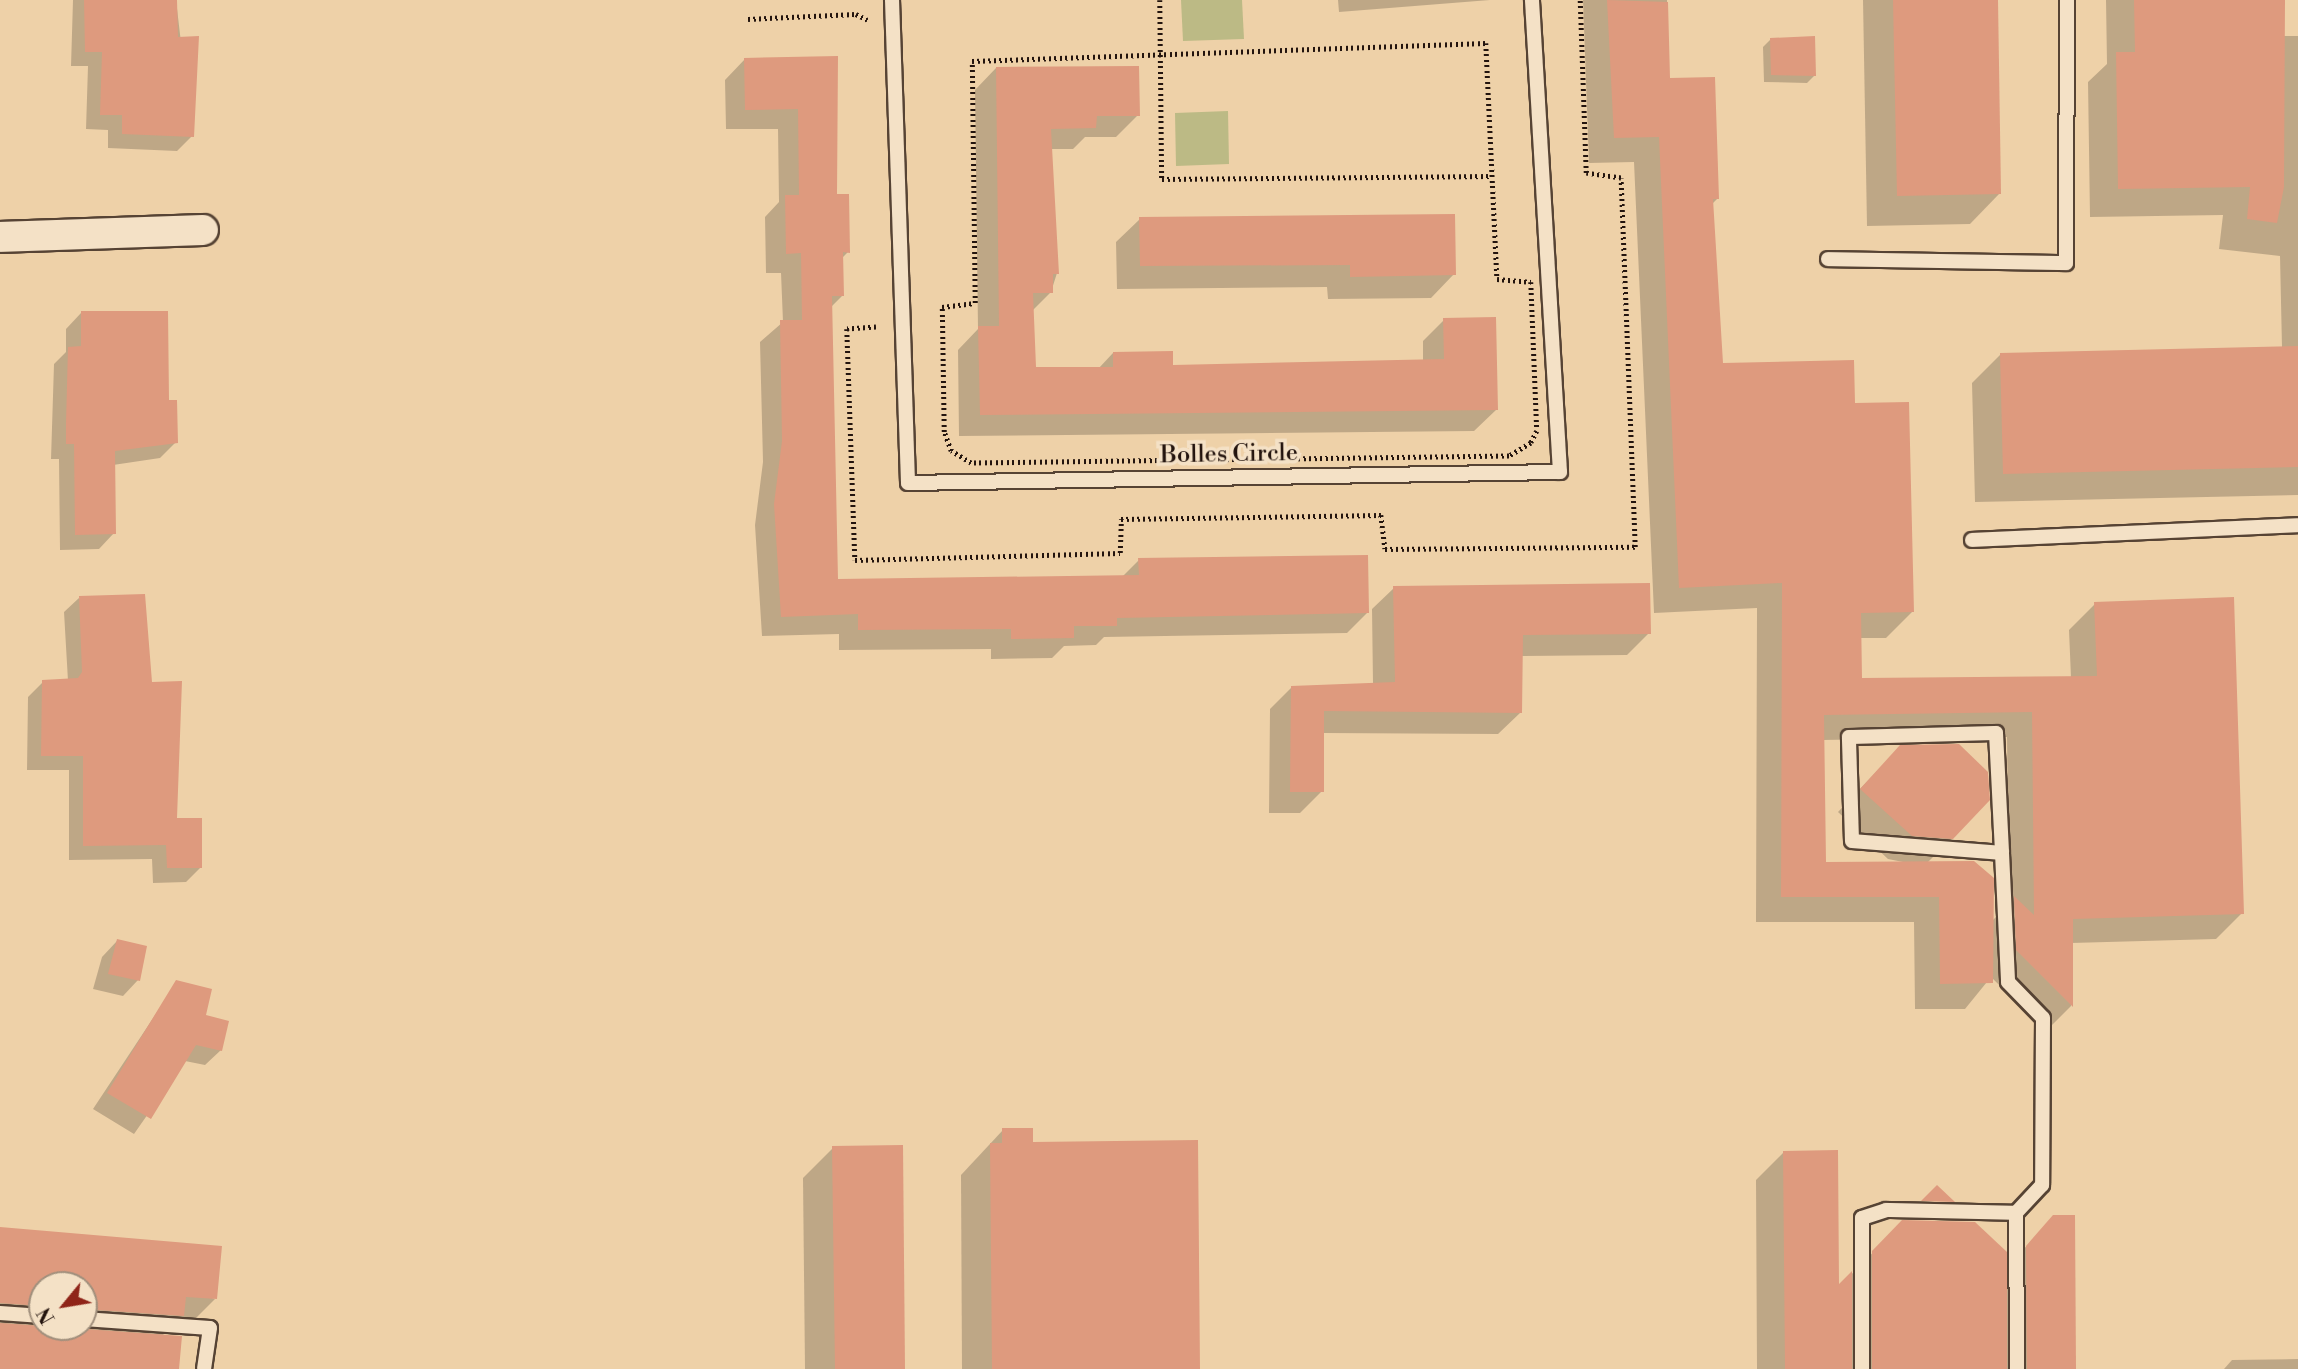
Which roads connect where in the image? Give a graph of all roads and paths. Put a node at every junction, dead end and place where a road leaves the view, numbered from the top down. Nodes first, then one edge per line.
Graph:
1 (892, 0) edge
2 (1160, 0) edge
3 (1532, 0) edge
4 (1580, 0) edge
5 (2067, 0) edge
6 (748, 19) dead end
7 (876, 31) dead end
8 (1162, 55) junction
9 (1492, 176) junction
10 (203, 230) dead end
11 (0, 237) edge
12 (1828, 259) dead end
13 (883, 323) dead end
14 (2298, 525) edge
15 (1972, 540) dead end
16 (2003, 853) junction
17 (2016, 1213) junction
18 (0, 1313) edge
19 (28, 1315) edge
20 (98, 1320) edge
21 (204, 1369) edge
22 (1862, 1369) edge
23 (2017, 1369) edge

1 - 3 lane, Bolles Circle
2 - 8 path
4 - 13 path
5 - 12 lane
6 - 7 path
8 - 9 path
8 - 9 path
8 - 9 path
10 - 11 street
14 - 15 lane
16 - 16 lane
16 - 17 lane
17 - 22 lane
17 - 23 lane
18 - 19 lane
20 - 21 lane

